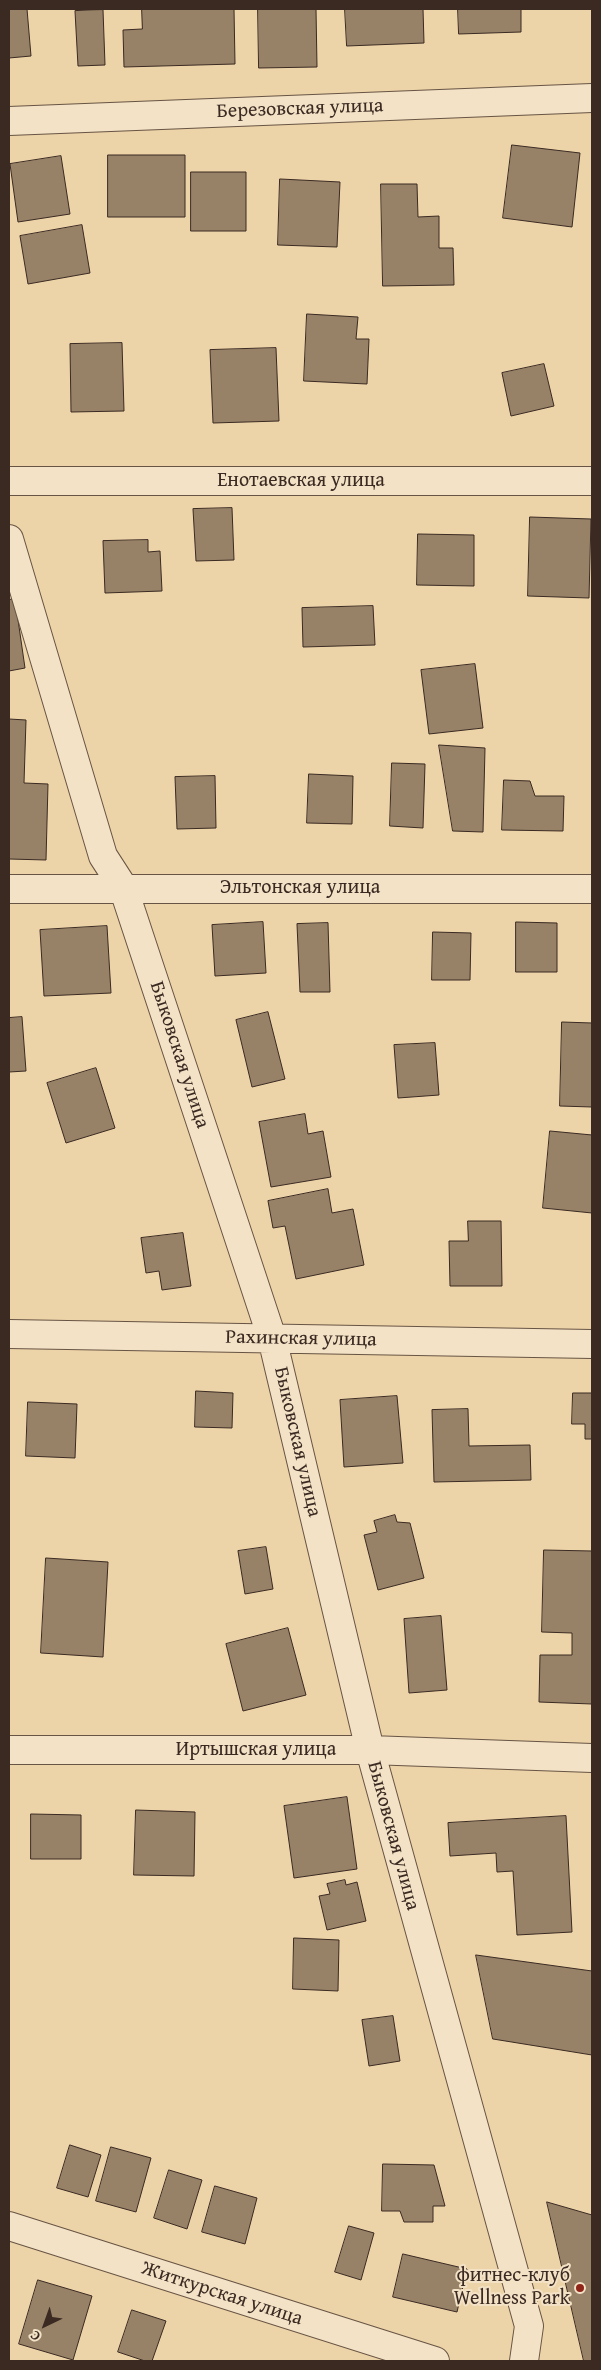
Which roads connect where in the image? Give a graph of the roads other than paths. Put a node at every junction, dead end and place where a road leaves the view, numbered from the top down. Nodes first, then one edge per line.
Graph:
1 (592, 98) edge
2 (9, 121) edge
3 (9, 481) edge
4 (592, 481) edge
5 (9, 539) edge
6 (123, 887) junction
7 (9, 889) edge
8 (592, 889) edge
9 (9, 1334) edge
10 (272, 1338) junction
11 (592, 1344) edge
12 (9, 1750) edge
13 (370, 1750) junction
14 (592, 1758) edge
15 (9, 2226) edge
16 (435, 2361) edge
17 (524, 2361) edge

1 - 2 street, Березовская улица
3 - 4 street, Енотаевская улица
5 - 6 street, Быковская улица
6 - 7 street, Эльтонская улица
6 - 8 street, Эльтонская улица
6 - 10 street, Быковская улица
9 - 10 street, Рахинская улица
10 - 11 street, Рахинская улица
10 - 13 street, Быковская улица
12 - 13 street, Иртышская улица
13 - 14 street, Иртышская улица
13 - 17 street, Быковская улица
15 - 16 street, Житкурская улица

